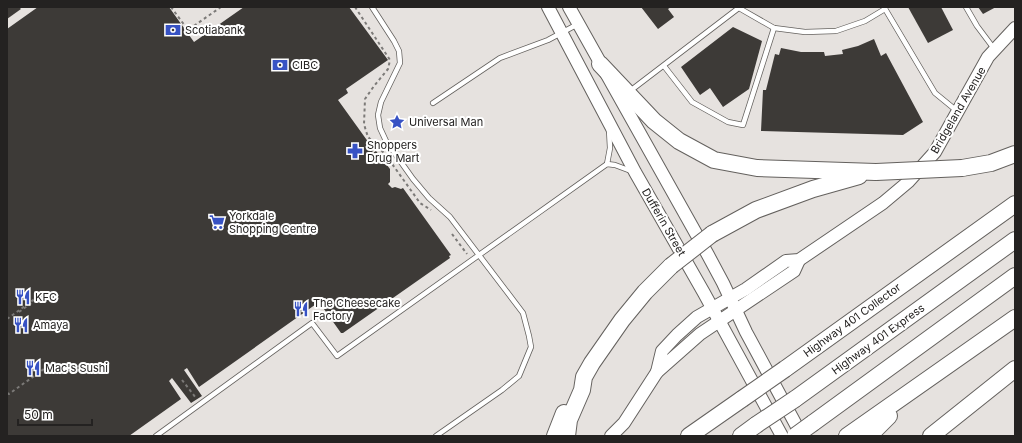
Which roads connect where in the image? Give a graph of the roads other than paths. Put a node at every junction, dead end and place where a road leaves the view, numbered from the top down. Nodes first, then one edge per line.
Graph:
1 (372, 7) edge
2 (548, 7) edge
3 (569, 7) edge
4 (739, 7) edge
5 (966, 7) edge
6 (884, 8) edge
7 (578, 23) junction
8 (774, 28) junction
9 (1015, 28) edge
10 (561, 33) junction
11 (995, 50) junction
12 (600, 64) junction
13 (664, 66) junction
14 (628, 93) junction
15 (433, 103) dead end
16 (958, 112) junction
17 (608, 122) junction
18 (1015, 154) edge
19 (607, 164) junction
20 (635, 172) junction
21 (876, 172) junction
22 (1015, 204) edge
23 (1015, 240) edge
24 (479, 254) junction
25 (799, 260) junction
26 (1015, 276) edge
27 (730, 298) junction
28 (712, 308) junction
29 (735, 310) junction
30 (1015, 318) edge
31 (719, 321) junction
32 (1015, 369) edge
33 (657, 372) junction
34 (584, 377) junction
35 (922, 384) junction
36 (156, 436) edge
37 (436, 436) edge
38 (555, 436) edge
39 (567, 436) edge
40 (611, 436) edge
41 (689, 436) edge
42 (741, 436) edge
43 (782, 436) edge
44 (795, 436) edge
45 (802, 436) edge
46 (847, 436) edge
47 (869, 436) edge
48 (932, 436) edge

1 - 24 lane
2 - 10 main road, Dufferin Street
3 - 7 main road, Dufferin Street
4 - 8 lane
4 - 13 lane
5 - 11 lane
6 - 8 lane
6 - 16 lane
7 - 10 lane
7 - 12 main road, Dufferin Street
8 - 13 lane
9 - 11 main road, Bridgeland Avenue
10 - 15 lane
10 - 17 main road, Dufferin Street
11 - 16 main road, Bridgeland Avenue
12 - 14 highway
12 - 27 main road, Dufferin Street
13 - 14 lane
14 - 21 highway
16 - 25 main road, Bridgeland Avenue
17 - 19 lane
17 - 20 main road, Dufferin Street
18 - 21 highway, bridge
19 - 20 lane
19 - 24 lane
20 - 28 main road, Dufferin Street
21 - 34 highway, bridge
22 - 41 highway, Highway 401 Collector, bridge
23 - 42 highway, Highway 401 Express, bridge
24 - 36 lane
24 - 37 lane
25 - 27 main road, Bridgeland Avenue
25 - 29 main road, Bridgeland Avenue
26 - 44 highway, bridge
27 - 28 main road, Bridgeland Avenue
27 - 29 main road, Dufferin Street
28 - 31 main road, Dufferin Street
28 - 33 main road, Bridgeland Avenue
29 - 31 main road, Bridgeland Avenue
29 - 45 main road, Dufferin Street
30 - 35 highway
31 - 33 main road, Bridgeland Avenue
31 - 43 main road, Dufferin Street
32 - 48 highway
33 - 40 main road
34 - 38 highway
34 - 39 highway
35 - 46 highway
35 - 47 highway

